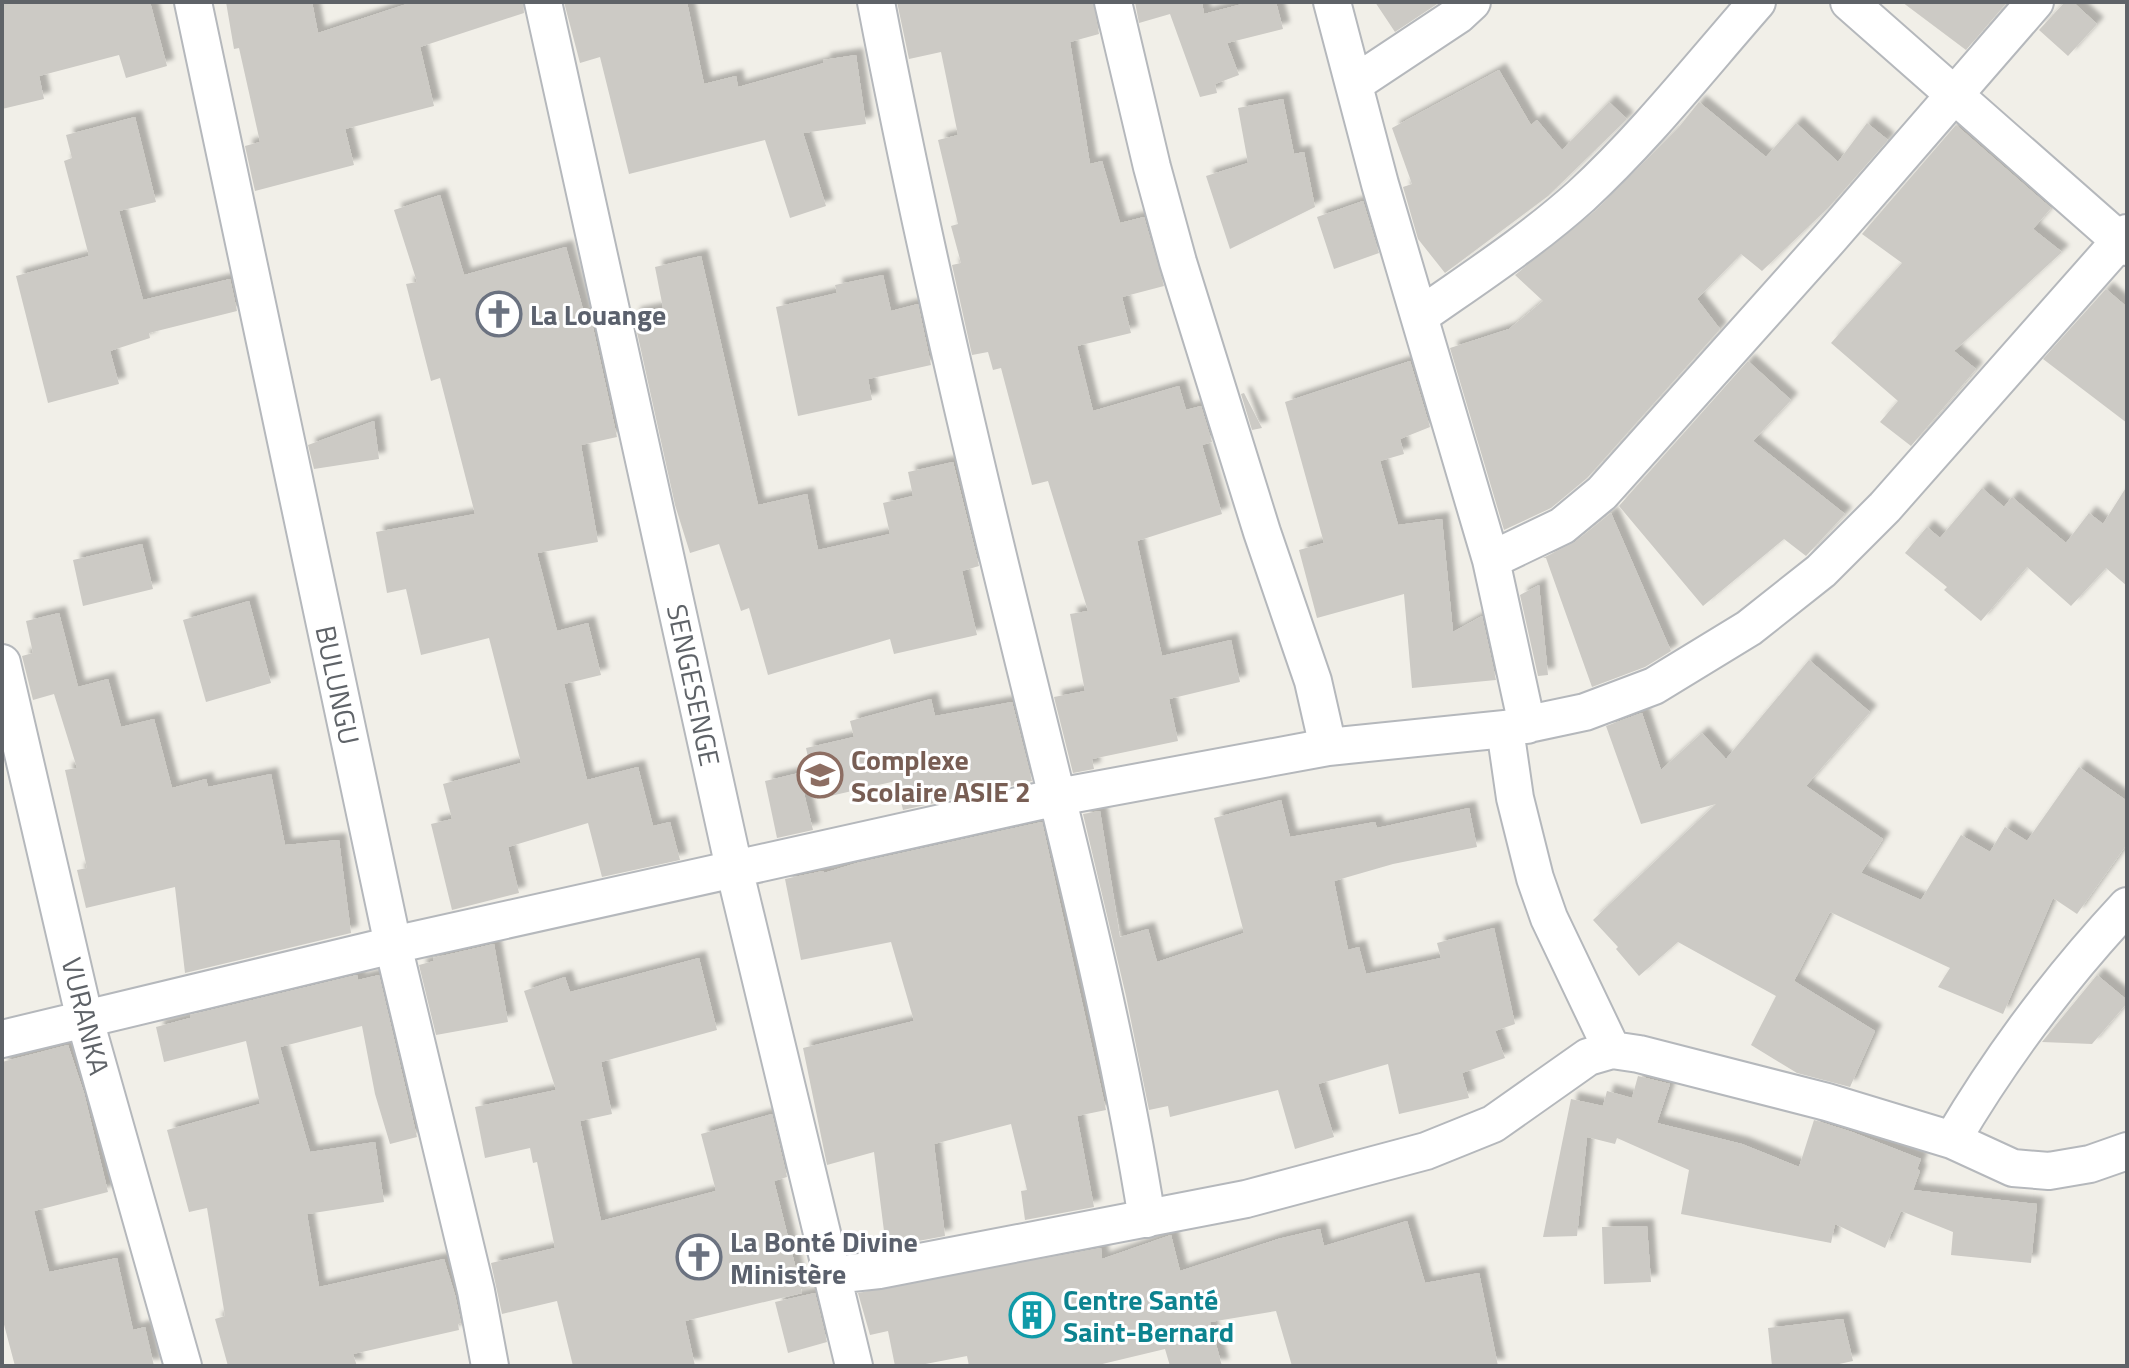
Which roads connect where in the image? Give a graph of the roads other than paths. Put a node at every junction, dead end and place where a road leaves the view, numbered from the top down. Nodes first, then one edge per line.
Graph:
1 (193, 2) edge
2 (543, 2) edge
3 (876, 2) edge
4 (1113, 2) edge
5 (1332, 2) edge
6 (1472, 2) edge
7 (1757, 2) edge
8 (1849, 2) edge
9 (2035, 2) edge
10 (1354, 84) junction
11 (1955, 94) junction
12 (2125, 240) edge
13 (1420, 316) junction
14 (1491, 560) junction
15 (2, 663) edge
16 (1516, 727) junction
17 (1328, 747) junction
18 (1058, 797) junction
19 (734, 868) junction
20 (2127, 906) edge
21 (393, 945) junction
22 (85, 1020) junction
23 (2, 1039) edge
24 (1612, 1050) junction
25 (1952, 1140) junction
26 (2127, 1151) edge
27 (1147, 1219) junction
28 (833, 1275) junction
29 (183, 1366) edge
30 (490, 1366) edge
31 (854, 1366) edge

1 - 21 street, BULUNGU
2 - 19 street, SENGESENGE
3 - 18 street
4 - 17 street
5 - 10 street
6 - 10 street
7 - 13 street
8 - 11 street
9 - 11 street
10 - 13 street
11 - 12 street
11 - 14 street
12 - 16 street
13 - 14 street
14 - 16 street
15 - 22 street, VURANKA
16 - 17 street
16 - 24 street
17 - 18 street
18 - 19 street
18 - 27 street
19 - 21 street
19 - 28 street, SENGESENGE
20 - 25 street
21 - 22 street
21 - 30 street, BULUNGU
22 - 23 street
22 - 29 street, VURANKA
24 - 25 street
24 - 27 street
25 - 26 street
27 - 28 street
28 - 31 street, SENGESENGE

